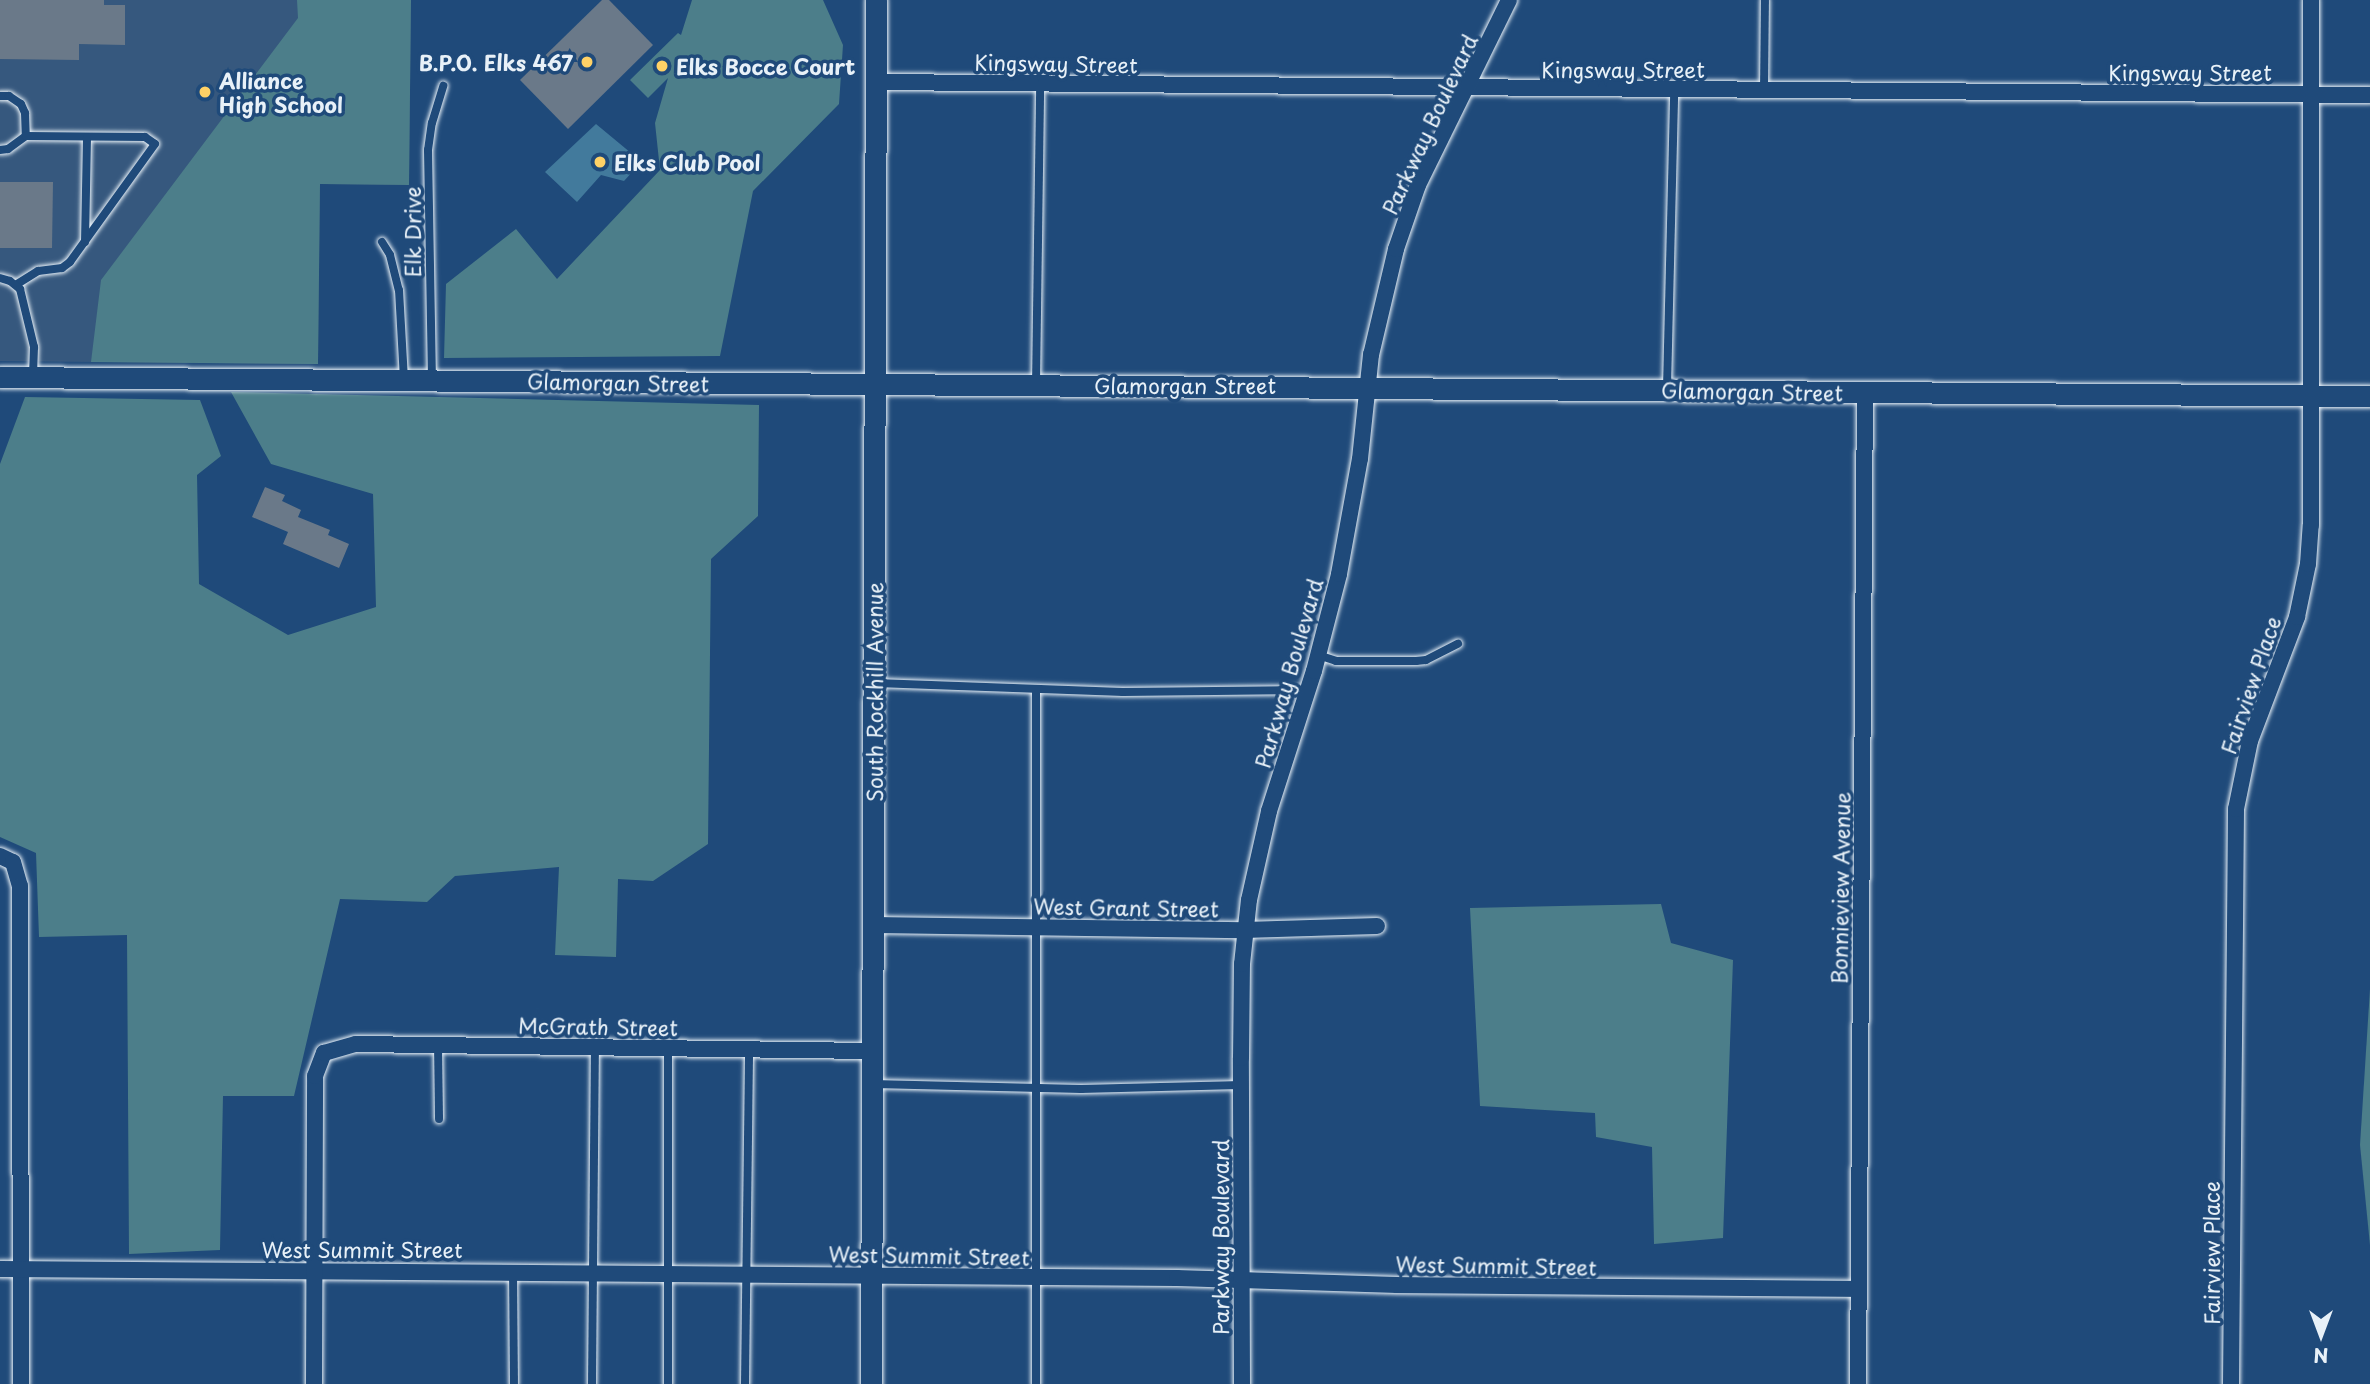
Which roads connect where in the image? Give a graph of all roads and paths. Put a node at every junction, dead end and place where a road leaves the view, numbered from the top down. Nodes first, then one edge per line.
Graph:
1 (876, 0) edge
2 (1509, 0) edge
3 (1765, 0) edge
4 (2311, 0) edge
5 (876, 82) junction
6 (1040, 84) junction
7 (443, 86) dead end
8 (1464, 89) junction
9 (1674, 90) junction
10 (1765, 91) junction
11 (2311, 94) junction
12 (2370, 95) edge
13 (0, 96) edge
14 (26, 136) junction
15 (87, 137) junction
16 (0, 150) edge
17 (85, 242) junction
18 (382, 242) dead end
19 (0, 278) edge
20 (17, 284) junction
21 (0, 377) edge
22 (33, 377) junction
23 (404, 380) junction
24 (432, 380) junction
25 (874, 384) junction
26 (1037, 385) junction
27 (1367, 386) junction
28 (1667, 390) junction
29 (1865, 393) junction
30 (2311, 396) junction
31 (2370, 396) edge
32 (1458, 643) dead end
33 (1318, 655) junction
34 (874, 683) junction
35 (1035, 688) junction
36 (1307, 690) junction
37 (7, 859) edge
38 (874, 925) junction
39 (1037, 926) junction
40 (1377, 926) dead end
41 (1244, 930) junction
42 (438, 1045) junction
43 (595, 1047) junction
44 (668, 1048) junction
45 (749, 1049) junction
46 (873, 1051) junction
47 (872, 1084) junction
48 (1241, 1085) junction
49 (1035, 1087) junction
50 (439, 1119) dead end
51 (0, 1269) edge
52 (21, 1269) junction
53 (315, 1269) junction
54 (513, 1271) junction
55 (593, 1272) junction
56 (668, 1273) junction
57 (748, 1274) junction
58 (871, 1276) junction
59 (1037, 1277) junction
60 (1241, 1281) junction
61 (1857, 1289) junction
62 (21, 1384) edge
63 (314, 1384) edge
64 (514, 1384) edge
65 (592, 1384) edge
66 (668, 1384) edge
67 (745, 1384) edge
68 (871, 1384) edge
69 (1037, 1384) edge
70 (1242, 1384) edge
71 (1858, 1384) edge
72 (2231, 1384) edge

1 - 5 street, South Rockhill Avenue
2 - 8 street, Parkway Boulevard
3 - 10 lane
4 - 11 street, Fairview Place
5 - 6 street, Kingsway Street
5 - 25 street, South Rockhill Avenue
6 - 8 street, Kingsway Street
6 - 26 lane
7 - 24 lane, Elk Drive
8 - 9 street, Kingsway Street
8 - 27 street, Parkway Boulevard
9 - 10 street, Kingsway Street
9 - 28 lane
10 - 11 street, Kingsway Street
11 - 12 street, Kingsway Street
11 - 30 street, Fairview Place
13 - 14 lane
14 - 15 lane
14 - 16 lane
15 - 17 lane
15 - 17 lane
17 - 20 lane
18 - 23 lane
19 - 20 lane
20 - 22 lane
21 - 22 street, Glamorgan Street
22 - 23 street, Glamorgan Street
23 - 24 street, Glamorgan Street
24 - 25 street, Glamorgan Street
25 - 26 street, Glamorgan Street
25 - 34 street, South Rockhill Avenue
26 - 27 street, Glamorgan Street
27 - 28 street, Glamorgan Street
27 - 33 street, Parkway Boulevard
28 - 29 street, Glamorgan Street
29 - 30 street, Glamorgan Street
29 - 61 street, Bonnieview Avenue
30 - 31 street, Glamorgan Street
30 - 72 street, Fairview Place
32 - 33 lane
33 - 36 street, Parkway Boulevard
34 - 35 lane
34 - 38 street, South Rockhill Avenue
35 - 36 lane
35 - 39 lane
36 - 41 street, Parkway Boulevard
37 - 52 street
38 - 39 street, West Grant Street
38 - 46 street, South Rockhill Avenue
39 - 41 street, West Grant Street
39 - 49 lane
40 - 41 street, West Grant Street
41 - 48 street, Parkway Boulevard
42 - 43 street, McGrath Street
42 - 50 lane
42 - 53 street, McGrath Street
43 - 44 street, McGrath Street
43 - 55 lane
44 - 45 street, McGrath Street
44 - 56 lane
45 - 46 street, McGrath Street
45 - 57 lane
46 - 47 street, South Rockhill Avenue
47 - 49 lane
47 - 58 street, South Rockhill Avenue
48 - 49 lane
48 - 60 street, Parkway Boulevard
49 - 59 lane
51 - 52 street, West Summit Street
52 - 53 street, West Summit Street
52 - 62 street
53 - 54 street, West Summit Street
53 - 63 street
54 - 55 street, West Summit Street
54 - 64 lane
55 - 56 street, West Summit Street
55 - 65 lane
56 - 57 street, West Summit Street
56 - 66 lane
57 - 58 street, West Summit Street
57 - 67 lane
58 - 59 street, West Summit Street
58 - 68 street, South Rockhill Avenue
59 - 60 street, West Summit Street
59 - 69 lane
60 - 61 street, West Summit Street
60 - 70 street, Parkway Boulevard
61 - 71 street, Bonnieview Avenue

